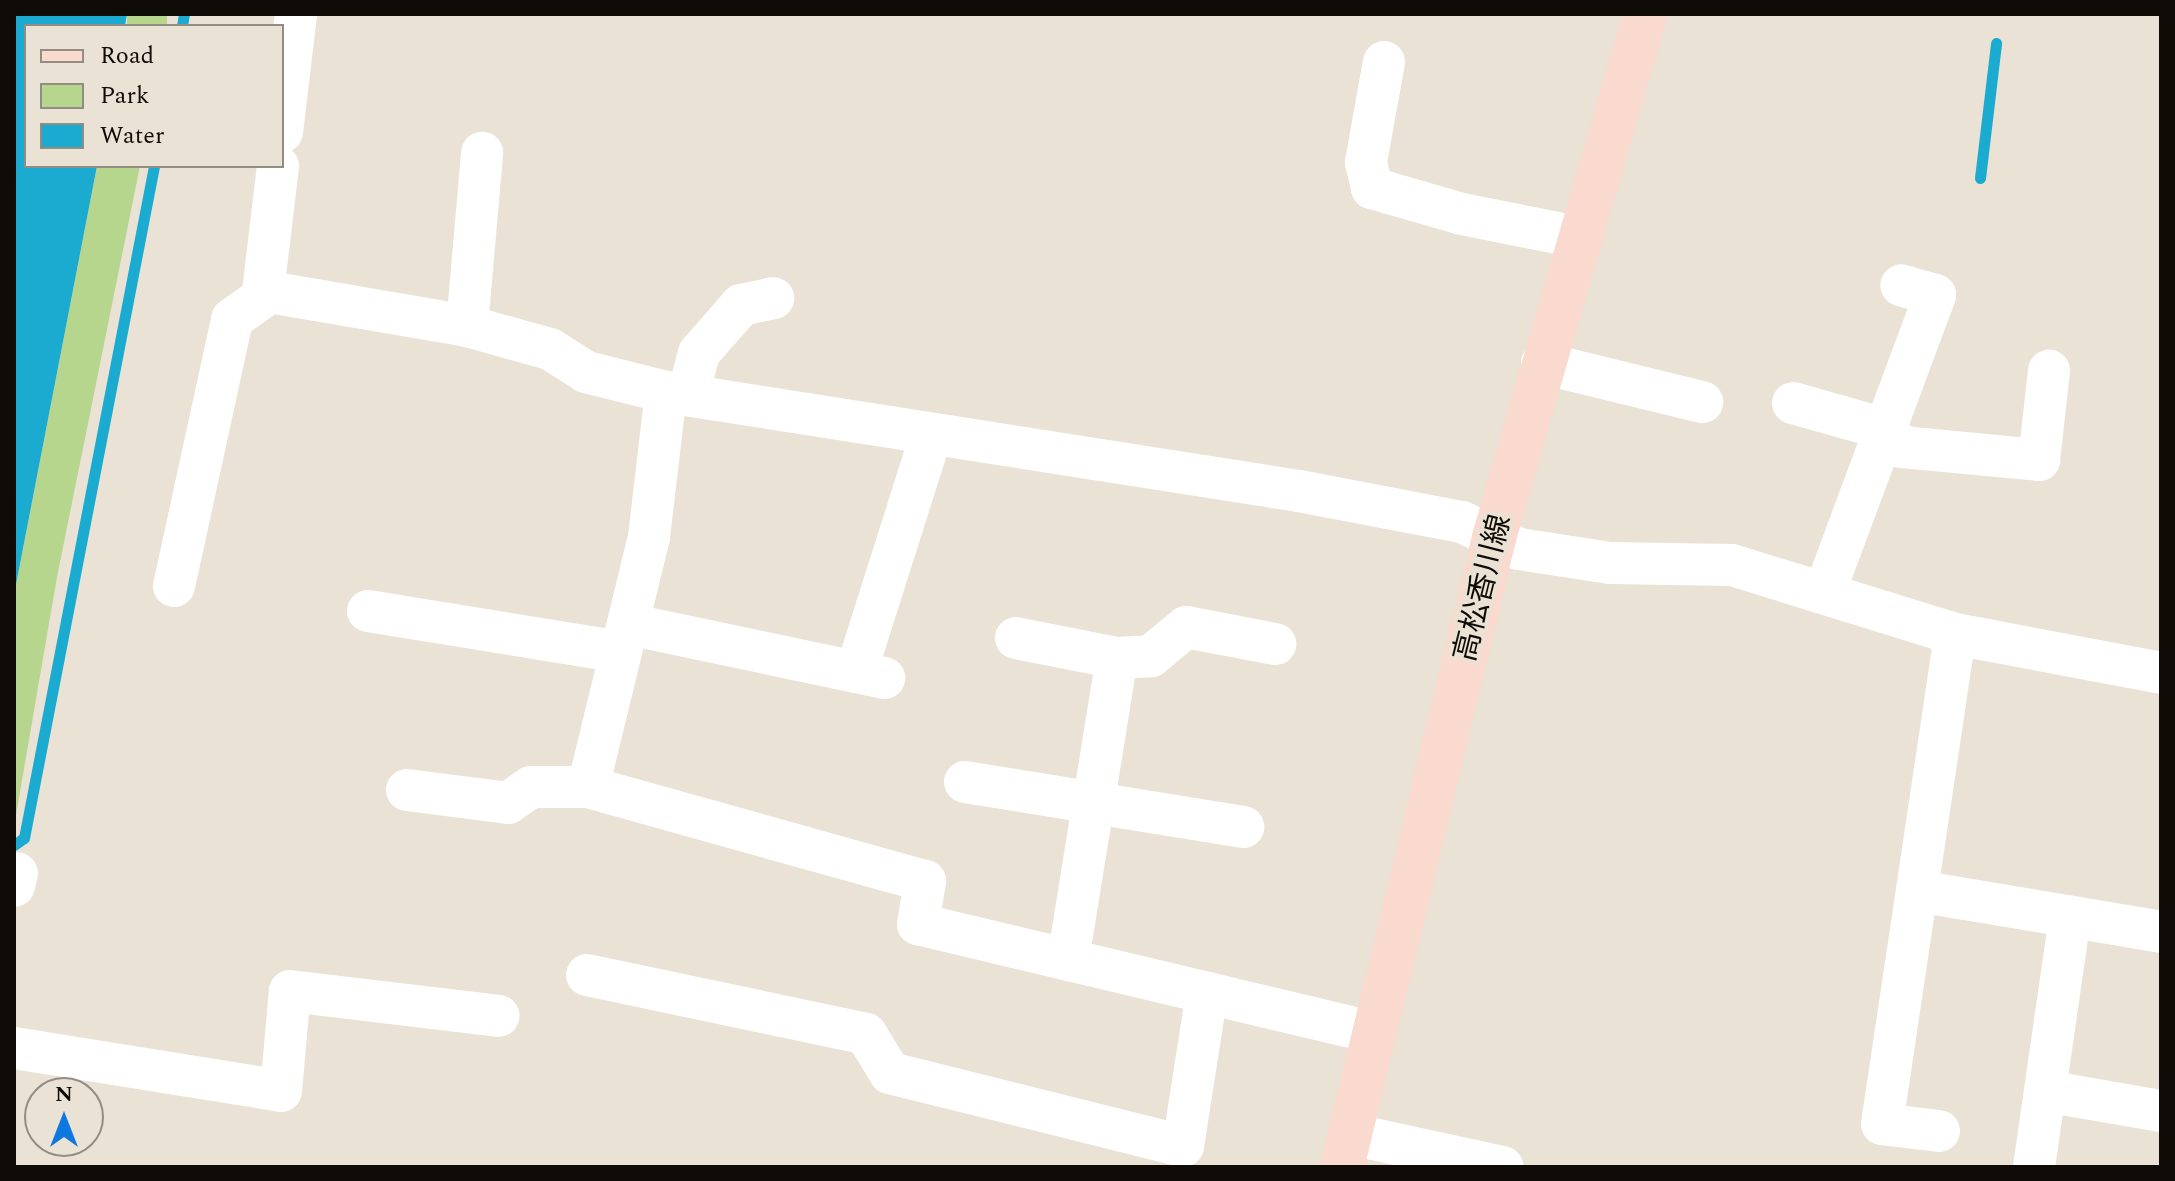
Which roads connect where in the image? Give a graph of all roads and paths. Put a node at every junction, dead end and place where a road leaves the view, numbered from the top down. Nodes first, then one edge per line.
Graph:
1 (296, 14) edge
2 (1645, 14) edge
3 (1384, 62) dead end
4 (284, 115) edge
5 (482, 153) dead end
6 (278, 168) edge
7 (1577, 237) junction
8 (1901, 285) dead end
9 (270, 292) junction
10 (773, 298) dead end
11 (467, 326) junction
12 (1542, 363) junction
13 (2049, 371) dead end
14 (677, 394) junction
15 (1702, 402) dead end
16 (1793, 403) dead end
17 (1885, 429) junction
18 (931, 435) junction
19 (1494, 538) junction
20 (174, 586) dead end
21 (1825, 591) junction
22 (368, 611) dead end
23 (1955, 634) junction
24 (625, 638) junction
25 (1016, 638) dead end
26 (1275, 644) dead end
27 (1117, 658) junction
28 (2161, 673) edge
29 (965, 782) dead end
30 (588, 787) junction
31 (407, 790) dead end
32 (1093, 804) junction
33 (1243, 827) dead end
34 (1917, 891) junction
35 (2070, 917) junction
36 (2161, 932) edge
37 (1068, 960) junction
38 (587, 975) dead end
39 (1207, 993) junction
40 (499, 1016) dead end
41 (1374, 1033) junction
42 (14, 1048) edge
43 (2045, 1091) junction
44 (2161, 1111) edge
45 (1939, 1131) dead end
46 (1346, 1151) edge
47 (1502, 1167) edge
48 (2034, 1167) edge

1 - 4 street
2 - 7 main road, 高松香川線
3 - 7 street
5 - 11 street
6 - 9 street
7 - 12 main road, 高松香川線
8 - 17 street
9 - 11 street
9 - 20 street
10 - 14 street
11 - 14 street
12 - 15 street
12 - 19 main road, 高松香川線
13 - 17 street
14 - 18 street
14 - 24 street
16 - 17 street
17 - 21 street
18 - 19 street
18 - 24 street
19 - 21 street
19 - 41 main road, 高松香川線
21 - 23 street
22 - 24 street
23 - 28 street
23 - 34 street
24 - 30 street
25 - 27 street
26 - 27 street
27 - 32 street
29 - 32 street
30 - 31 street
30 - 37 street
32 - 33 street
32 - 37 street
34 - 35 street
34 - 45 street
35 - 36 street
35 - 43 street
37 - 39 street
38 - 39 street
39 - 41 street
40 - 42 street
41 - 46 main road, 高松香川線
43 - 44 street
43 - 48 street
46 - 47 street

